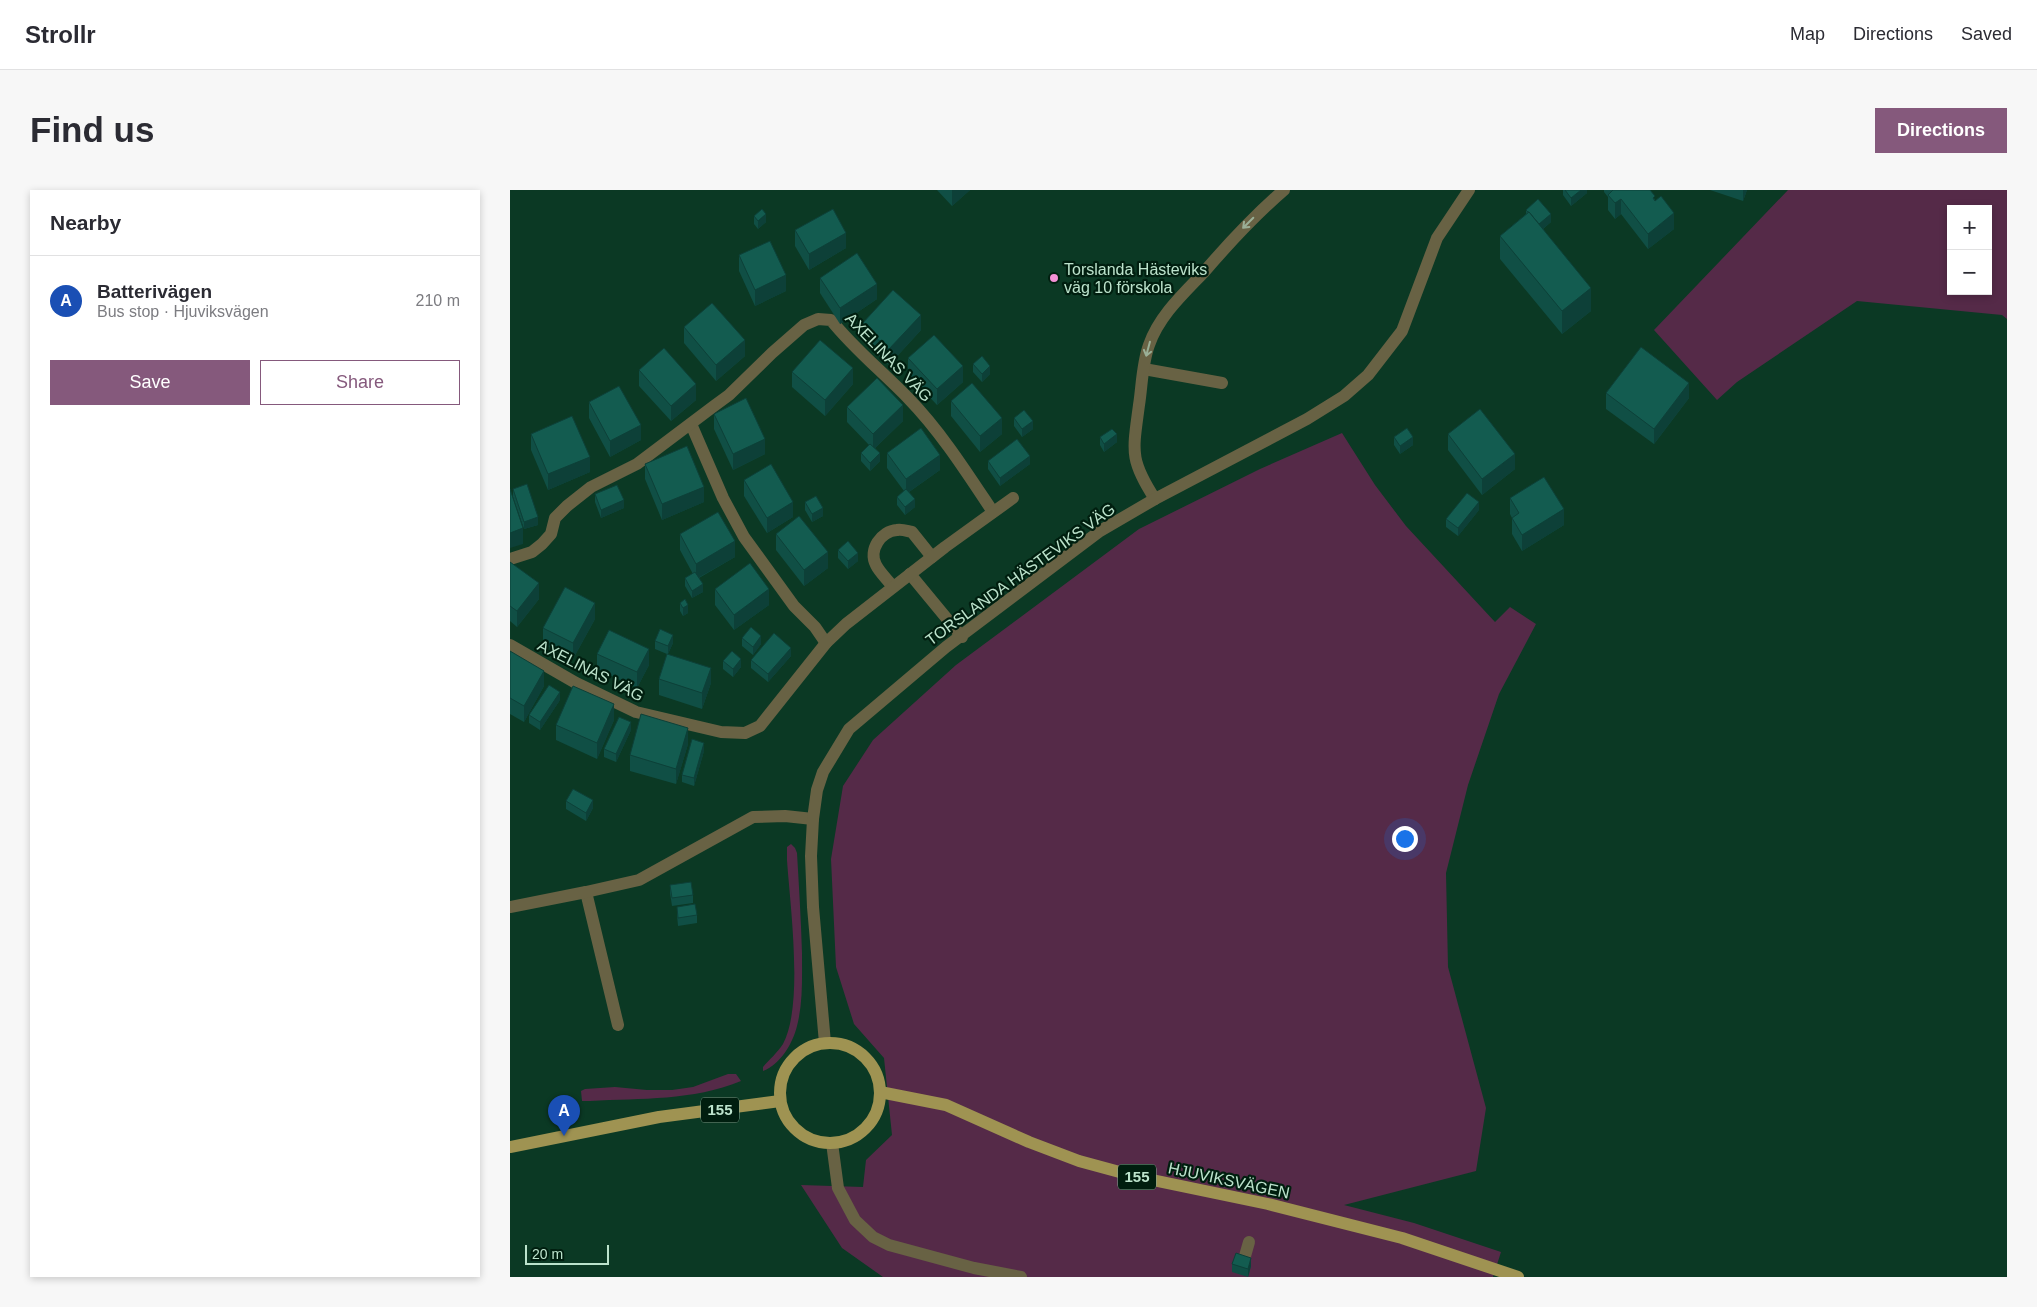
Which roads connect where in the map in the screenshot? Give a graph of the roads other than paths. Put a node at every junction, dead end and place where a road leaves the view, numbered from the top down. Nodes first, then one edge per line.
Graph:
1 (1284, 190) edge
2 (1469, 190) edge
3 (1144, 369) junction
4 (1222, 383) dead end
5 (691, 424) junction
6 (1013, 498) dead end
7 (1155, 499) junction
8 (993, 512) junction
9 (932, 557) junction
10 (510, 559) edge
11 (910, 574) junction
12 (893, 587) junction
13 (962, 636) junction
14 (826, 643) junction
15 (510, 645) edge
16 (813, 819) junction
17 (586, 892) junction
18 (510, 907) edge
19 (618, 1025) dead end
20 (825, 1043) junction
21 (880, 1092) junction
22 (780, 1101) junction
23 (832, 1143) junction
24 (510, 1147) edge
25 (1249, 1242) dead end
26 (1243, 1263) edge
27 (1021, 1277) edge
28 (1518, 1277) edge

1 -> 3 street
2 - 7 street, TORSLANDA HÄSTEVIKS VÄG
3 - 4 street
3 - 7 street
5 - 8 street, AXELINAS VÄG
5 - 10 street, AXELINAS VÄG
5 - 14 street
6 - 8 street, AXELINAS VÄG
7 - 13 street, TORSLANDA HÄSTEVIKS VÄG
8 - 9 street, AXELINAS VÄG
9 - 11 street, AXELINAS VÄG
9 - 12 street
11 - 12 street, AXELINAS VÄG
11 - 13 street
12 - 14 street, AXELINAS VÄG
13 - 16 street, TORSLANDA HÄSTEVIKS VÄG
14 - 15 street, AXELINAS VÄG
16 - 17 street
16 - 20 street, TORSLANDA HÄSTEVIKS VÄG
17 - 18 street
17 - 19 street
20 - 21 main road
20 - 22 main road
21 - 23 main road
21 - 28 main road, HJUVIKSVÄGEN / 155
22 - 23 main road
22 - 24 main road, 155
23 - 27 street
25 - 26 street

